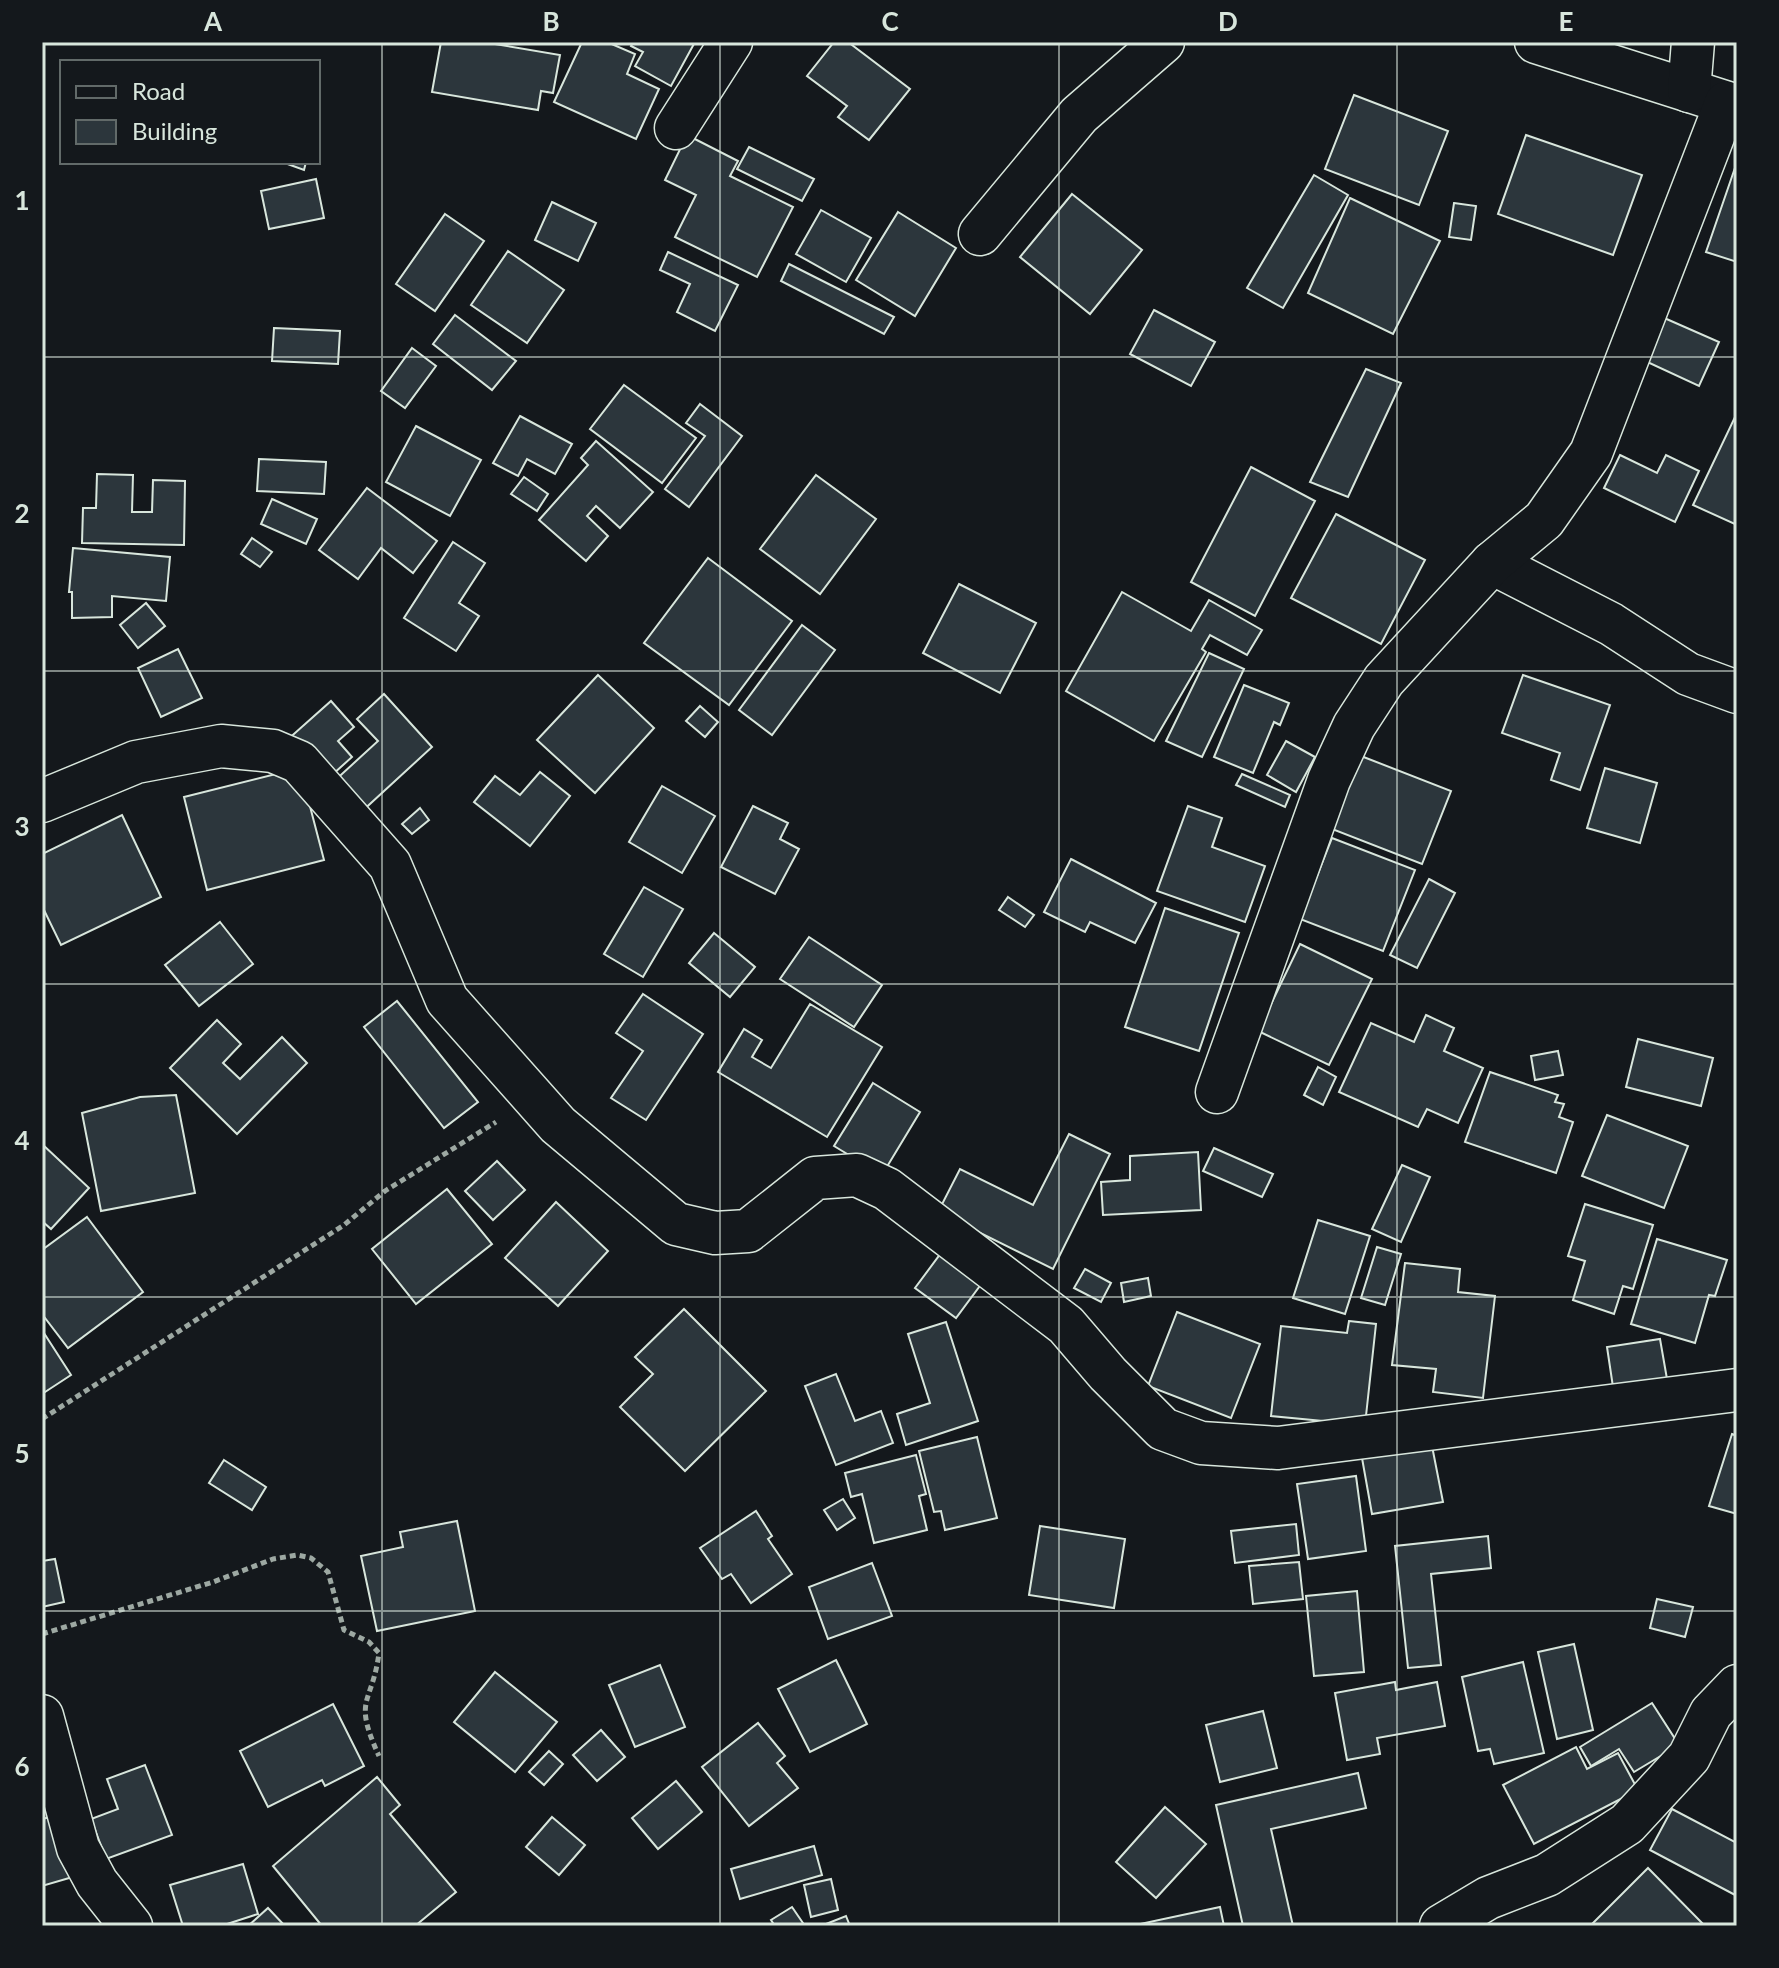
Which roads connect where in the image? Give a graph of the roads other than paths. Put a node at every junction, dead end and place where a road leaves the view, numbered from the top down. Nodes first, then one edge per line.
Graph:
1 (731, 42) edge
2 (1163, 42) edge
3 (1536, 42) edge
4 (1693, 42) edge
5 (1717, 100) edge
6 (676, 128) dead end
7 (980, 234) dead end
8 (1492, 563) junction
9 (1737, 692) edge
10 (42, 801) edge
11 (1217, 1092) dead end
12 (1737, 1390) edge
13 (1737, 1686) edge
14 (42, 1716) edge
15 (131, 1926) edge
16 (1441, 1926) edge

1 - 6 street
2 - 7 street
3 - 5 street
4 - 5 street
5 - 8 street
8 - 9 street
8 - 11 street
10 - 12 street
13 - 16 street
14 - 15 street

